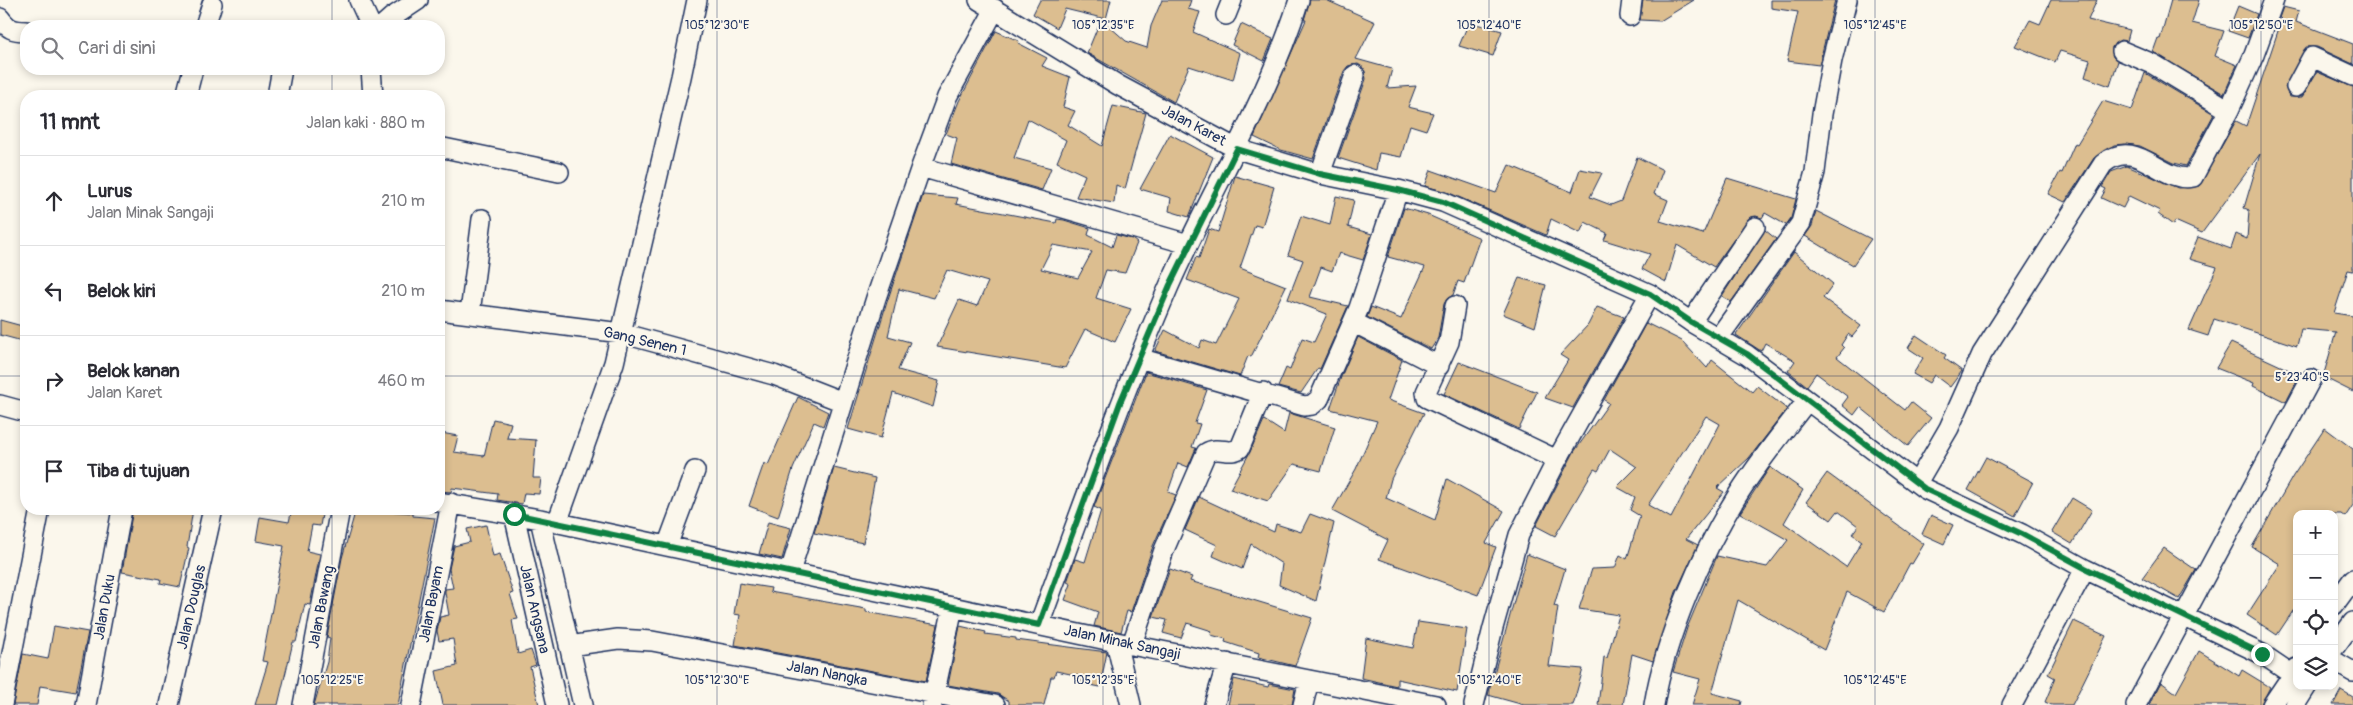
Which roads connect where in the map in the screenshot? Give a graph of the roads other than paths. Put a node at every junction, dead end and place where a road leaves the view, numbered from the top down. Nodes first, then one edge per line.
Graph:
1 (359, 0) edge
2 (418, 0) edge
3 (697, 0) edge
4 (1299, 0) edge
5 (1847, 0) edge
6 (2274, 0) edge
7 (212, 4) dead end
8 (987, 4) edge
9 (0, 18) edge
10 (207, 20) edge
11 (368, 20) edge
12 (389, 20) edge
13 (20, 31) edge
14 (2122, 51) dead end
15 (191, 75) edge
16 (281, 75) edge
17 (371, 75) edge
18 (1355, 75) dead end
19 (2353, 76) edge
20 (2296, 87) dead end
21 (188, 90) edge
22 (278, 90) edge
23 (373, 90) edge
24 (2229, 110) junction
25 (445, 148) edge
26 (1237, 149) junction
27 (921, 167) junction
28 (559, 172) dead end
29 (1320, 174) junction
30 (1398, 190) junction
31 (482, 219) dead end
32 (1755, 227) dead end
33 (1188, 244) junction
34 (1650, 294) junction
35 (1455, 306) dead end
36 (445, 311) edge
37 (470, 313) junction
38 (1353, 322) junction
39 (1691, 322) junction
40 (622, 334) junction
41 (1719, 337) junction
42 (1139, 358) junction
43 (1439, 366) junction
44 (2311, 380) dead end
45 (1263, 392) junction
46 (1807, 400) junction
47 (843, 402) junction
48 (0, 405) edge
49 (20, 410) edge
50 (1557, 460) junction
51 (695, 471) dead end
52 (1917, 483) junction
53 (445, 503) edge
54 (514, 514) junction
55 (39, 515) edge
56 (121, 515) edge
57 (212, 515) edge
58 (339, 515) edge
59 (443, 515) edge
60 (548, 521) junction
61 (667, 546) junction
62 (2085, 568) junction
63 (790, 572) junction
64 (2353, 579) edge
65 (2338, 600) edge
66 (953, 606) junction
67 (2183, 615) junction
68 (2353, 622) edge
69 (1039, 625) junction
70 (1124, 643) junction
71 (2336, 645) edge
72 (569, 646) junction
73 (1227, 663) junction
74 (2338, 664) edge
75 (2293, 672) edge
76 (2353, 672) edge
77 (1309, 680) junction
78 (2293, 682) edge
79 (2297, 690) edge
80 (933, 699) edge
81 (1398, 701) edge
82 (2, 705) edge
83 (86, 705) edge
84 (169, 705) edge
85 (303, 705) edge
86 (412, 705) edge
87 (557, 705) edge
88 (583, 705) edge
89 (995, 705) edge
90 (1131, 705) edge
91 (1214, 705) edge
92 (1303, 705) edge
93 (1436, 705) edge
94 (1474, 705) edge
95 (1654, 705) edge
96 (2012, 705) edge
97 (2136, 705) edge
98 (2272, 705) edge
99 (2294, 705) edge

1 - 11 street
2 - 12 street
3 - 40 street
4 - 26 street
5 - 41 street
6 - 24 street
7 - 10 street
8 - 26 street, Jalan Karet
8 - 27 street
9 - 13 street
14 - 24 street
15 - 21 street
16 - 22 street
17 - 23 street
18 - 29 street
19 - 20 street
24 - 52 street
25 - 28 street
26 - 29 street, Jalan Karet
26 - 33 street
27 - 33 street
27 - 47 street
29 - 30 street, Jalan Karet
30 - 34 street, Jalan Karet
30 - 38 street
31 - 37 street
32 - 39 street
33 - 42 street
34 - 39 street, Jalan Karet
34 - 50 street
35 - 43 street
36 - 37 street, Gang Senen 1
37 - 40 street, Gang Senen 1
38 - 43 street
38 - 45 street
39 - 41 street, Jalan Karet
40 - 47 street, Gang Senen 1
40 - 60 street
41 - 46 street, Jalan Karet
42 - 45 street
42 - 69 street
43 - 50 street
44 - 67 street
45 - 70 street
46 - 52 street, Jalan Karet
46 - 95 street
47 - 63 street
48 - 49 street
50 - 94 street
51 - 61 street
52 - 62 street, Jalan Karet
53 - 54 street, Jalan Minak Sangaji
54 - 60 street, Jalan Minak Sangaji
54 - 87 street, Jalan Angsana
55 - 82 street
56 - 83 street, Jalan Duku
57 - 84 street, Jalan Douglas
58 - 85 street, Jalan Bawang
59 - 86 street, Jalan Bayam
60 - 61 street, Jalan Minak Sangaji
60 - 72 street
61 - 63 street, Jalan Minak Sangaji
62 - 67 street, Jalan Karet
62 - 96 street
63 - 66 street, Jalan Minak Sangaji
64 - 65 street
66 - 69 street, Jalan Minak Sangaji
66 - 80 street
67 - 75 street, Jalan Karet
67 - 97 street
68 - 71 street
69 - 70 street, Jalan Minak Sangaji
70 - 73 street, Jalan Minak Sangaji
70 - 90 street
72 - 80 street, Jalan Nangka
72 - 88 street
73 - 77 street, Jalan Minak Sangaji
73 - 91 street
74 - 76 street
77 - 81 street, Jalan Minak Sangaji
77 - 92 street
78 - 98 street
79 - 99 street
80 - 89 street, Jalan Nangka
81 - 93 street, Jalan Minak Sangaji

